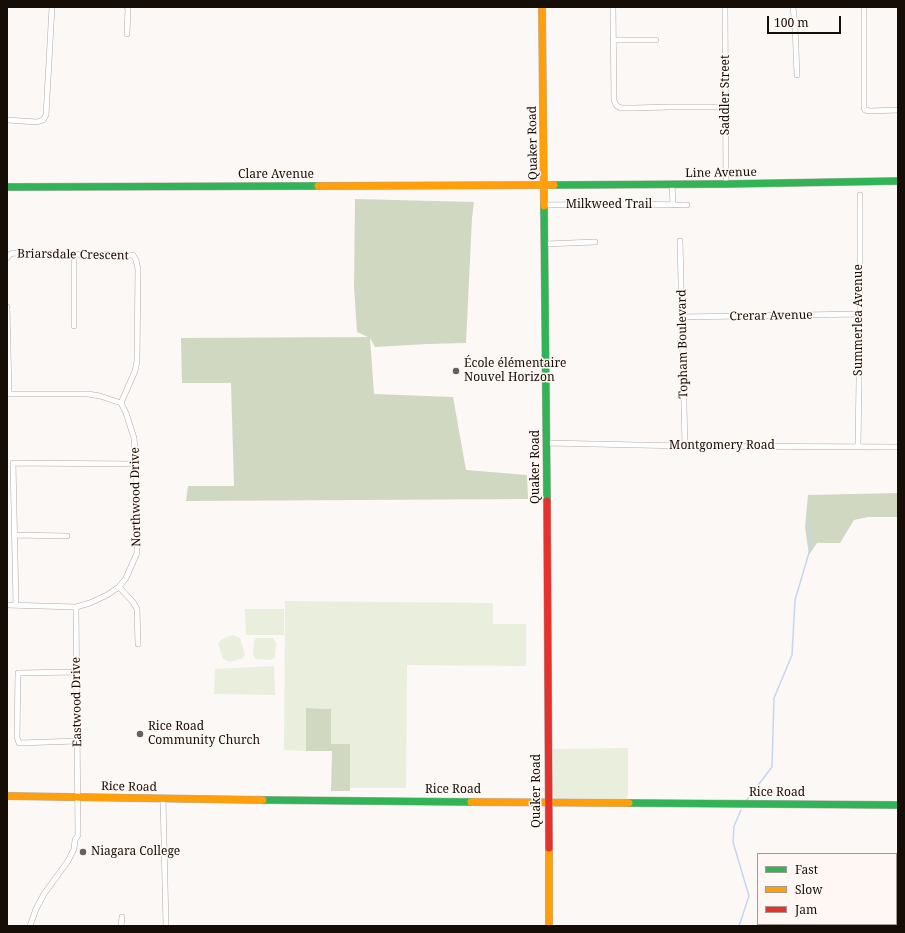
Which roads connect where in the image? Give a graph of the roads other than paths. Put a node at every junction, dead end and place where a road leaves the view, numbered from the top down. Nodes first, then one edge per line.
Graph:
1 (52, 7) edge
2 (127, 7) edge
3 (542, 7) edge
4 (613, 7) edge
5 (725, 7) edge
6 (793, 7) edge
7 (864, 7) edge
8 (127, 34) dead end
9 (614, 40) junction
10 (656, 40) dead end
11 (797, 75) dead end
12 (726, 107) junction
13 (898, 110) edge
14 (7, 120) edge
15 (898, 181) edge
16 (672, 184) junction
17 (726, 184) junction
18 (544, 185) junction
19 (7, 187) edge
20 (860, 195) dead end
21 (544, 205) junction
22 (673, 205) junction
23 (687, 205) dead end
24 (680, 241) dead end
25 (595, 242) dead end
26 (545, 244) junction
27 (74, 254) junction
28 (7, 258) edge
29 (7, 307) edge
30 (860, 314) junction
31 (682, 317) junction
32 (74, 326) dead end
33 (8, 394) edge
34 (121, 403) junction
35 (546, 443) junction
36 (685, 446) junction
37 (858, 446) junction
38 (898, 447) edge
39 (136, 464) junction
40 (14, 535) junction
41 (67, 536) dead end
42 (119, 587) junction
43 (7, 605) edge
44 (16, 605) junction
45 (76, 607) junction
46 (138, 644) dead end
47 (76, 672) junction
48 (78, 742) junction
49 (7, 796) edge
50 (78, 797) junction
51 (163, 799) junction
52 (548, 802) junction
53 (898, 805) edge
54 (122, 917) dead end
55 (30, 926) edge
56 (121, 926) edge
57 (166, 926) edge
58 (549, 926) edge

1 - 14 street
2 - 8 street
3 - 18 street, Quaker Road
4 - 9 street
5 - 12 street, Saddler Street
6 - 11 street
7 - 13 street
9 - 10 street
9 - 12 street
12 - 17 street, Saddler Street
15 - 17 street, Line Avenue
16 - 17 street, Line Avenue
16 - 18 street, Line Avenue
16 - 22 street
18 - 19 street, Clare Avenue
18 - 21 street, Quaker Road
20 - 30 street, Summerlea Avenue
21 - 22 street, Milkweed Trail
21 - 26 street, Quaker Road
22 - 23 street, Milkweed Trail
24 - 31 street, Topham Boulevard
25 - 26 street
26 - 35 street, Quaker Road
27 - 28 street, Briarsdale Crescent
27 - 32 street
27 - 34 street, Briarsdale Crescent
29 - 33 street
30 - 31 street, Crerar Avenue
30 - 37 street, Summerlea Avenue
31 - 36 street, Topham Boulevard
33 - 34 street
34 - 39 street, Northwood Drive
35 - 36 street, Montgomery Road
35 - 52 street, Quaker Road
36 - 37 street, Montgomery Road
37 - 38 street, Montgomery Road
39 - 40 street
39 - 42 street, Northwood Drive
40 - 41 street
40 - 44 street
42 - 45 street, Northwood Drive
42 - 46 street
43 - 44 street, Northwood Drive
44 - 45 street, Northwood Drive
45 - 47 street, Eastwood Drive
47 - 48 street, Eastwood Drive
47 - 48 street
48 - 50 street, Eastwood Drive
49 - 50 street, Rice Road
50 - 51 street, Rice Road
50 - 55 street, Eastwood Drive
51 - 52 street, Rice Road
51 - 57 street
52 - 53 street, Rice Road
52 - 58 street, Quaker Road
54 - 56 street

